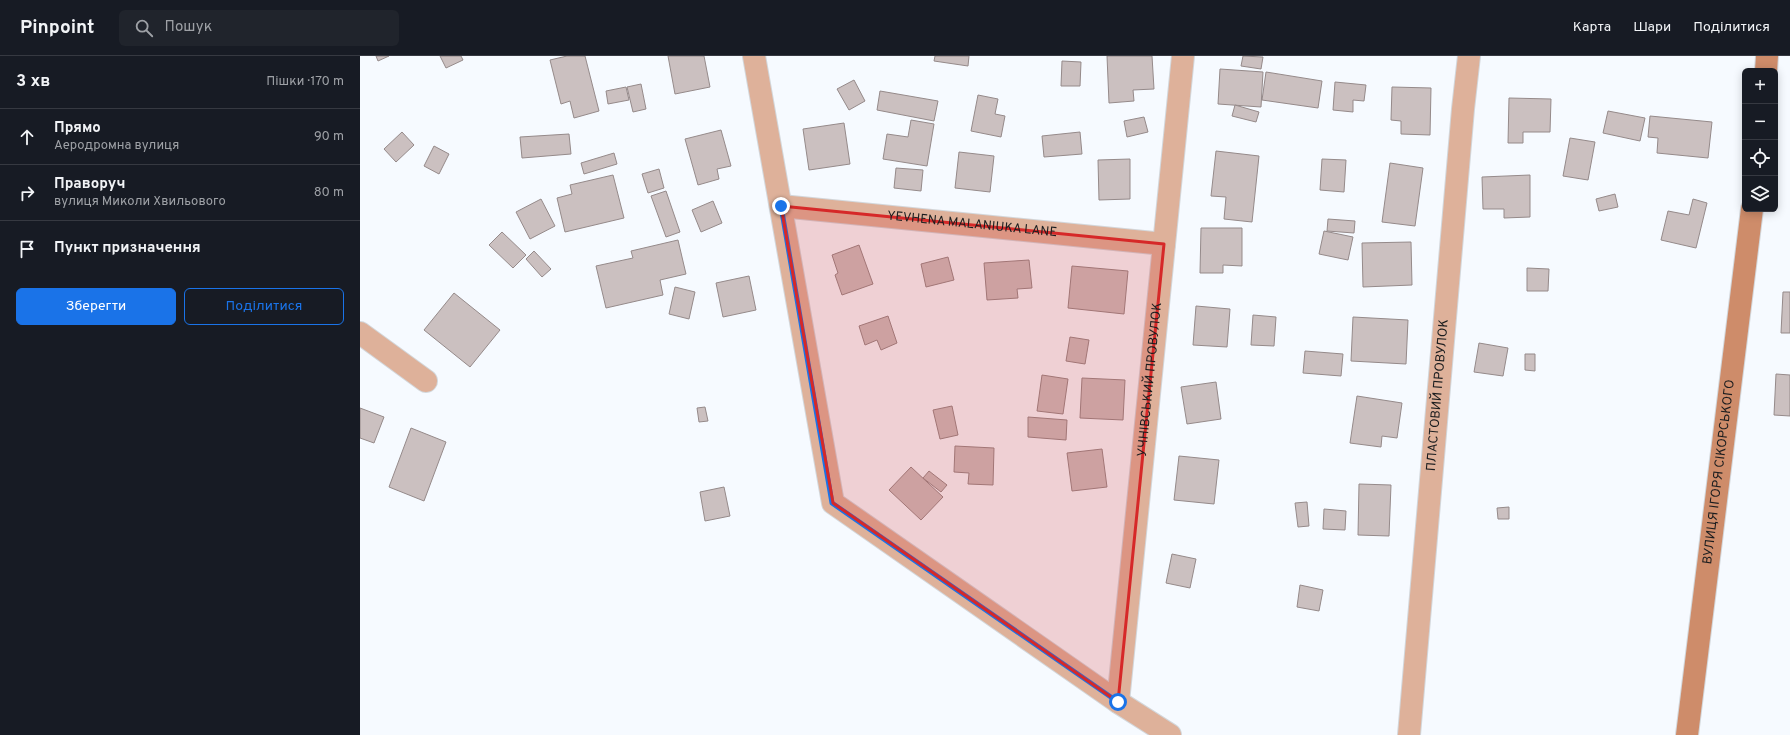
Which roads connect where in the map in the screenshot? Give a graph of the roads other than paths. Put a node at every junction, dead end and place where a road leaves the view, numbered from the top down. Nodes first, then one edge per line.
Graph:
1 (754, 56) edge
2 (1183, 56) edge
3 (1469, 56) edge
4 (1767, 56) edge
5 (1766, 68) edge
6 (781, 206) junction
7 (1752, 212) edge
8 (1164, 244) junction
9 (360, 333) edge
10 (426, 381) dead end
11 (1118, 702) junction
12 (1170, 735) edge
13 (1409, 735) edge
14 (1687, 735) edge

1 - 6 street
2 - 8 street, УЧНІВСЬКИЙ ПРОВУЛОК
3 - 13 street, ПЛАСТОВИЙ ПРОВУЛОК
4 - 5 main road
6 - 8 street, YEVHENA MALANIUKA LANE
6 - 11 street
7 - 14 main road, ВУЛИЦЯ ІГОРЯ СІКОРСЬКОГО
8 - 11 street, УЧНІВСЬКИЙ ПРОВУЛОК
9 - 10 street
11 - 12 street

